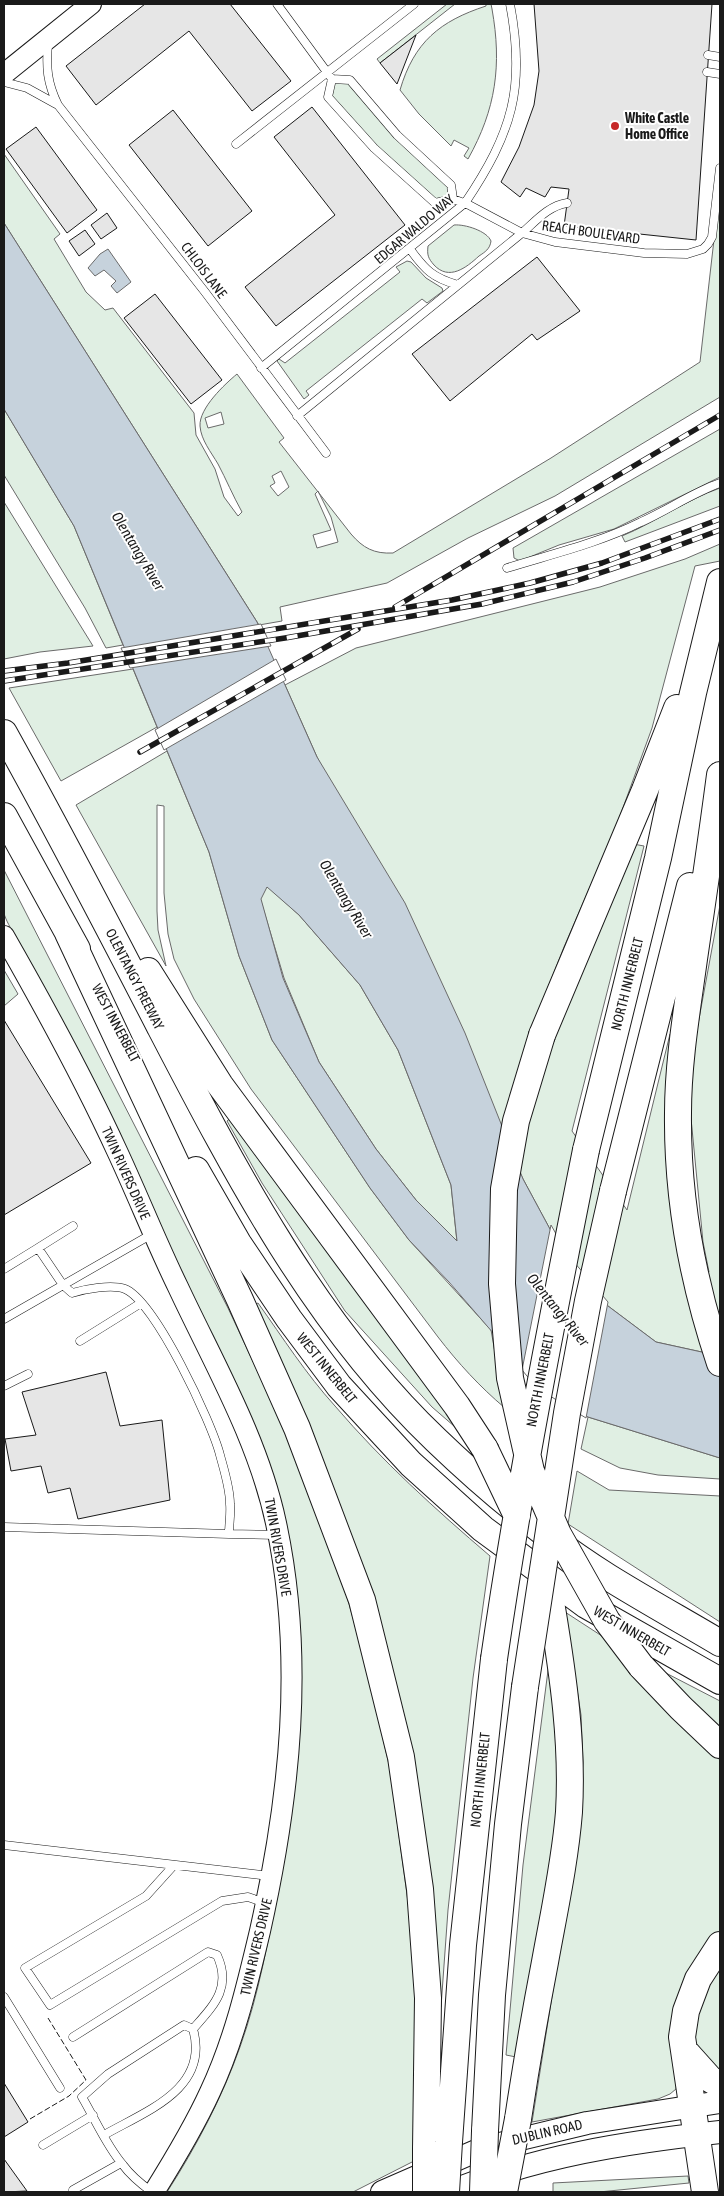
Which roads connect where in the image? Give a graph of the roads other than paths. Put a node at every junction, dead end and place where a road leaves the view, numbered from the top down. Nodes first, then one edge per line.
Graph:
1 (91, 4) edge
2 (277, 4) edge
3 (414, 4) edge
4 (510, 4) edge
5 (48, 38) junction
6 (708, 55) dead end
7 (720, 57) edge
8 (326, 72) junction
9 (707, 72) dead end
10 (4, 74) edge
11 (720, 74) edge
12 (332, 80) junction
13 (4, 82) edge
14 (58, 105) junction
15 (236, 144) dead end
16 (720, 168) edge
17 (453, 199) junction
18 (465, 203) junction
19 (567, 204) dead end
20 (522, 234) junction
21 (410, 249) junction
22 (458, 285) junction
23 (261, 368) junction
24 (297, 416) junction
25 (326, 453) dead end
26 (720, 483) edge
27 (507, 568) dead end
28 (720, 582) edge
29 (712, 616) junction
30 (4, 733) edge
31 (720, 764) edge
32 (720, 775) edge
33 (4, 816) edge
34 (64, 842) junction
35 (68, 933) junction
36 (4, 936) edge
37 (73, 1226) dead end
38 (153, 1233) junction
39 (38, 1248) junction
40 (4, 1269) edge
41 (63, 1285) junction
42 (141, 1304) junction
43 (4, 1319) edge
44 (80, 1341) dead end
45 (720, 1362) edge
46 (28, 1374) dead end
47 (4, 1386) edge
48 (4, 1527) edge
49 (229, 1534) junction
50 (278, 1534) junction
51 (720, 1643) edge
52 (720, 1681) edge
53 (720, 1745) edge
54 (4, 1845) edge
55 (174, 1865) junction
56 (272, 1876) junction
57 (266, 1904) junction
58 (720, 1945) edge
59 (4, 1997) edge
60 (193, 2028) junction
61 (73, 2037) dead end
62 (683, 2049) junction
63 (720, 2085) edge
64 (60, 2088) dead end
65 (720, 2102) edge
66 (694, 2106) junction
67 (93, 2115) junction
68 (709, 2134) edge
69 (104, 2135) junction
70 (43, 2145) dead end
71 (438, 2146) junction
72 (121, 2164) junction
73 (704, 2184) edge
74 (73, 2190) dead end
75 (153, 2192) edge
76 (382, 2192) edge
77 (426, 2192) edge
78 (446, 2192) edge
79 (450, 2192) edge
80 (483, 2192) edge
81 (504, 2192) edge

1 - 5 main road
2 - 8 lane
3 - 8 lane
4 - 18 lane, EDGAR WALDO WAY
5 - 10 main road
5 - 14 lane, CHLOIS LANE
6 - 7 lane
8 - 12 lane
8 - 15 lane
9 - 11 lane
12 - 17 lane
12 - 17 lane, REACH BOULEVARD
13 - 14 lane, CHLOIS LANE
14 - 23 lane, CHLOIS LANE
16 - 20 lane, REACH BOULEVARD
17 - 18 lane, REACH BOULEVARD
18 - 20 lane, REACH BOULEVARD
18 - 21 lane, EDGAR WALDO WAY
19 - 20 lane
20 - 22 lane
21 - 22 lane
21 - 23 lane, EDGAR WALDO WAY
22 - 24 lane
23 - 24 lane, CHLOIS LANE
24 - 25 lane, CHLOIS LANE
26 - 27 lane
28 - 29 highway, NORTH INNERBELT
29 - 53 highway, bridge
29 - 71 highway, NORTH INNERBELT, bridge
30 - 34 highway, OLENTANGY FREEWAY
31 - 80 highway, bridge
32 - 45 highway
33 - 35 highway
34 - 51 highway, OLENTANGY FREEWAY
34 - 81 highway, bridge
35 - 52 highway, WEST INNERBELT
35 - 71 highway
36 - 38 main road, TWIN RIVERS DRIVE
37 - 39 lane
38 - 41 lane
38 - 50 main road, TWIN RIVERS DRIVE
39 - 40 lane
39 - 41 lane
41 - 42 lane
41 - 43 lane
42 - 44 lane
42 - 49 lane
46 - 47 lane
48 - 49 lane
49 - 50 lane
50 - 56 main road, TWIN RIVERS DRIVE
54 - 55 lane
55 - 56 lane
55 - 57 lane
56 - 57 main road, TWIN RIVERS DRIVE
57 - 75 main road, TWIN RIVERS DRIVE
58 - 62 highway
59 - 64 lane
60 - 61 lane
60 - 67 lane
60 - 69 lane
62 - 63 highway
62 - 66 highway
65 - 66 main road, DUBLIN ROAD
66 - 68 highway
66 - 76 main road, DUBLIN ROAD
67 - 69 lane
67 - 70 lane
68 - 73 highway
68 - 79 main road, DUBLIN ROAD
69 - 72 lane
71 - 77 highway, bridge
71 - 78 highway, NORTH INNERBELT, bridge
72 - 74 lane
72 - 75 lane

